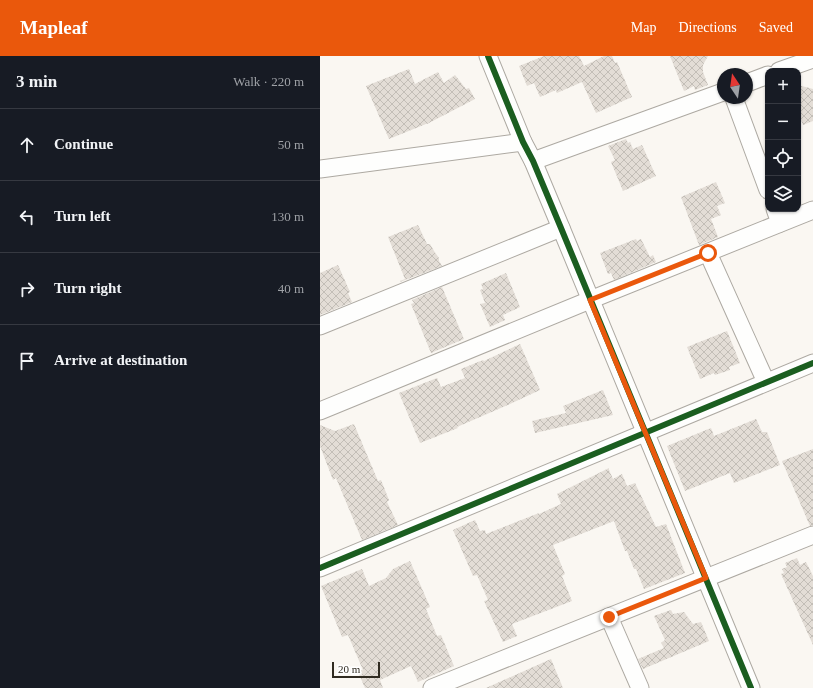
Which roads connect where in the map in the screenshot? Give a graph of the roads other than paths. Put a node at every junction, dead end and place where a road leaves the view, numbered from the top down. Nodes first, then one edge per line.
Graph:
1 (488, 56) edge
2 (813, 59) edge
3 (788, 68) edge
4 (765, 76) edge
5 (753, 81) edge
6 (717, 94) edge
7 (736, 104) edge
8 (523, 142) junction
9 (533, 161) junction
10 (320, 169) edge
11 (765, 182) edge
12 (813, 210) edge
13 (778, 216) edge
14 (561, 228) junction
15 (708, 253) junction
16 (590, 300) junction
17 (320, 326) edge
18 (813, 363) edge
19 (766, 382) junction
20 (320, 411) edge
21 (645, 432) junction
22 (813, 536) edge
23 (320, 568) edge
24 (706, 578) junction
25 (609, 617) junction
26 (432, 688) edge
27 (640, 688) edge
28 (751, 688) edge

1 - 8 street
2 - 3 street
4 - 5 street
6 - 9 street
7 - 11 street
8 - 9 street
8 - 10 street
9 - 14 street
12 - 13 street
13 - 15 street
14 - 16 street
14 - 17 street
15 - 16 street
15 - 19 street
16 - 20 street
16 - 21 street
18 - 19 street
19 - 21 street
21 - 23 street
21 - 24 street
22 - 24 street
24 - 25 street
24 - 28 street
25 - 26 street
25 - 27 street

